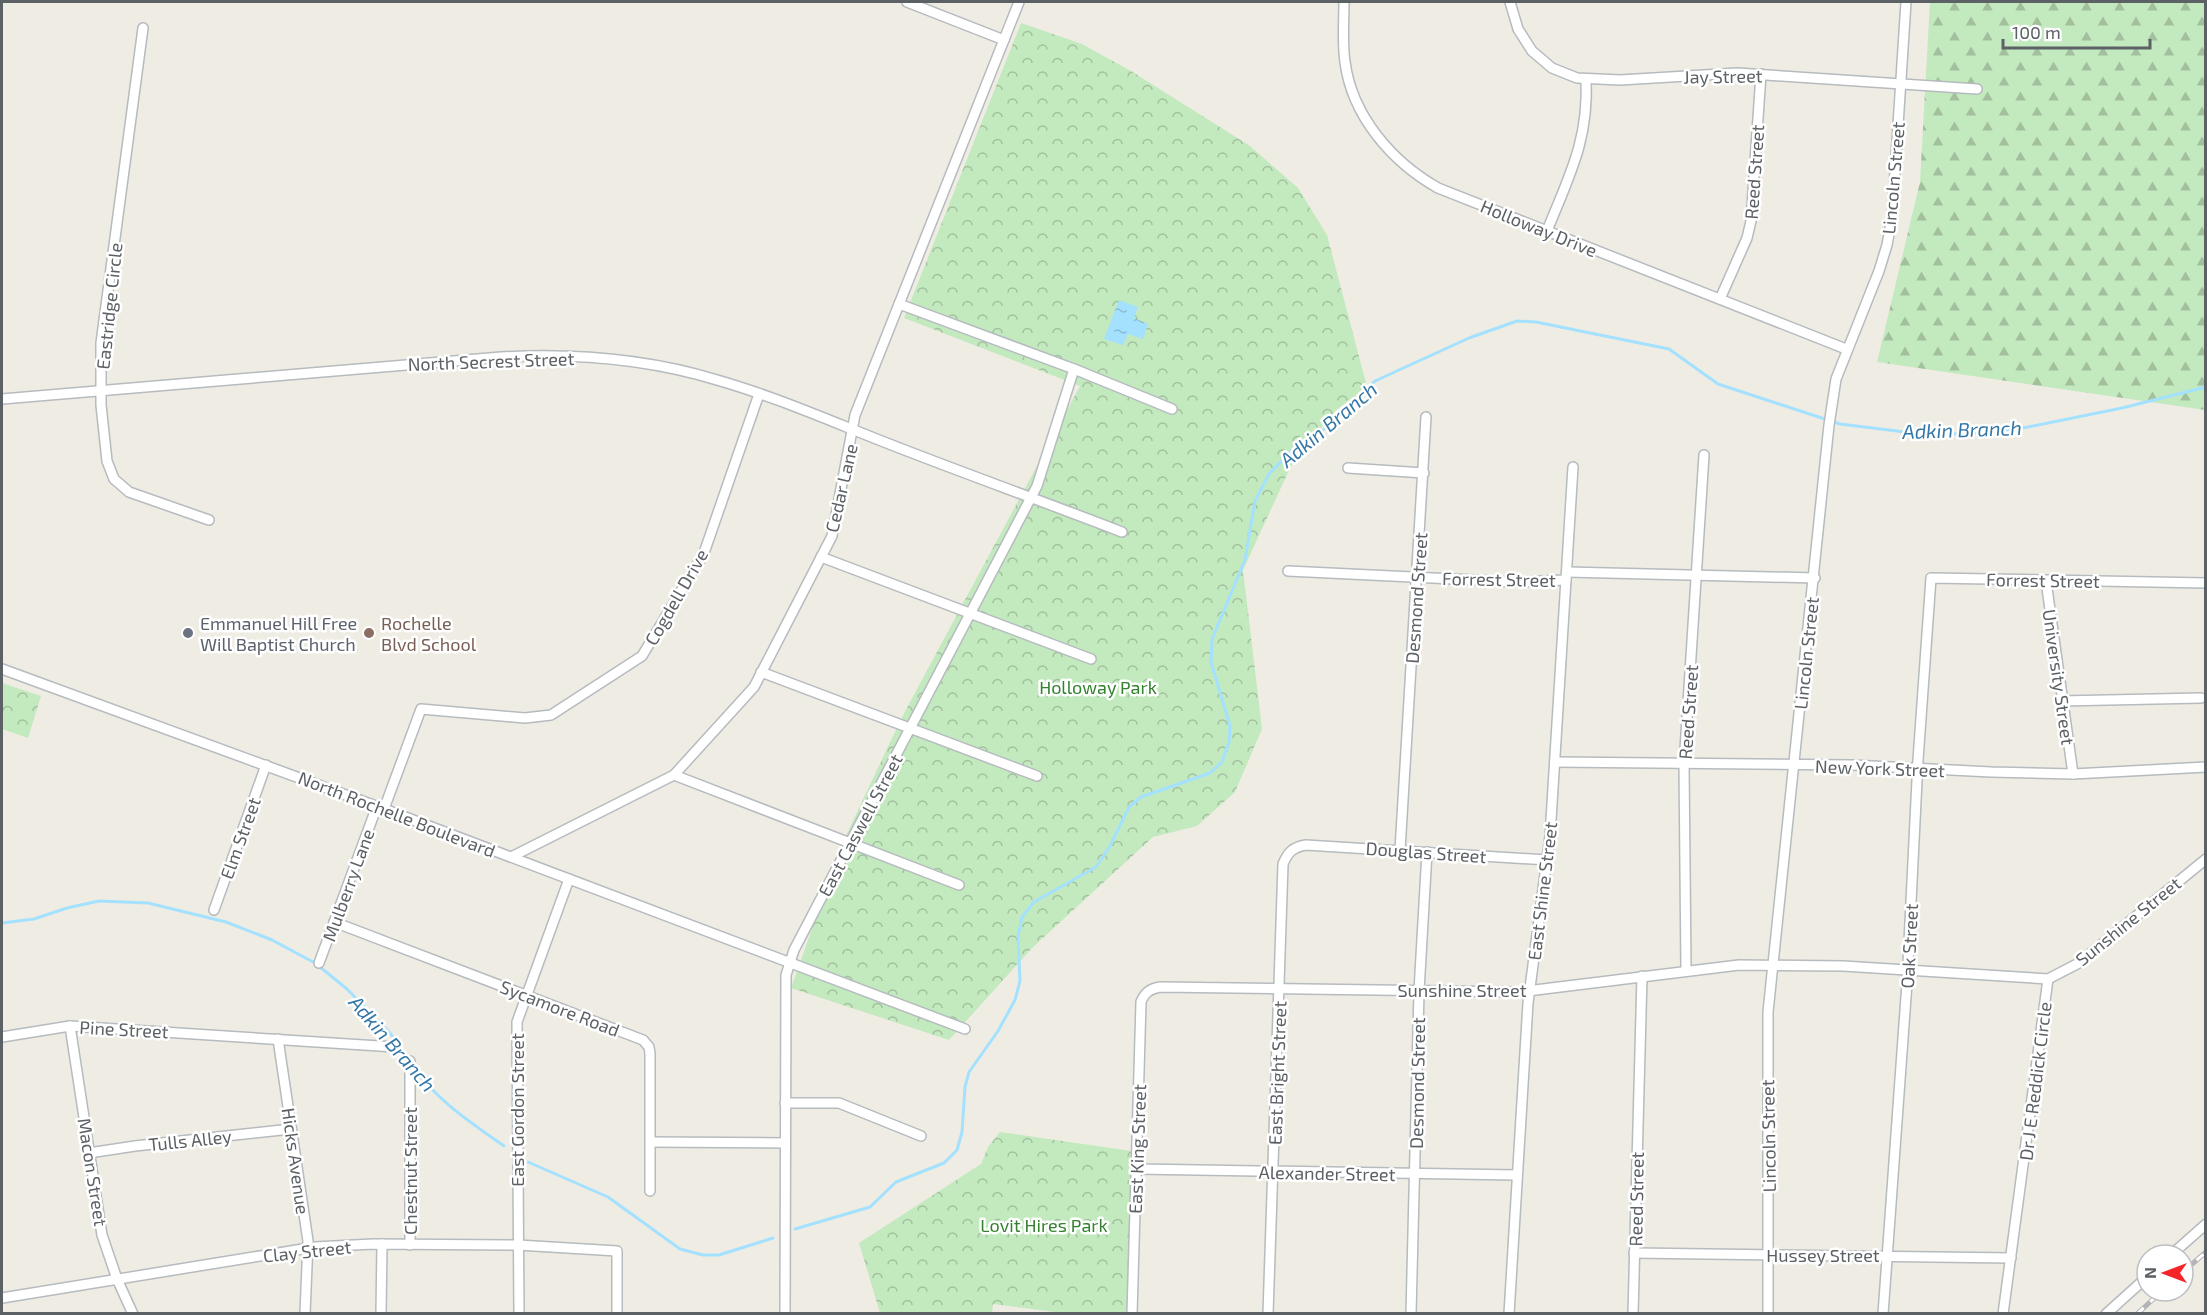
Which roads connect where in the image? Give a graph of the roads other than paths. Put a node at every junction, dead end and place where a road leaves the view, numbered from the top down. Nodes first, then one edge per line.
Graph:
1 (907, 2) edge
2 (1019, 2) edge
3 (1344, 2) edge
4 (1510, 2) edge
5 (1906, 2) edge
6 (143, 28) dead end
7 (1004, 40) junction
8 (1761, 74) junction
9 (1586, 79) junction
10 (1900, 84) junction
11 (1977, 88) dead end
12 (1547, 231) junction
13 (1720, 299) junction
14 (899, 304) junction
15 (1846, 349) junction
16 (1074, 369) junction
17 (102, 391) junction
18 (759, 393) junction
19 (2, 399) edge
20 (1172, 409) dead end
21 (1426, 417) dead end
22 (853, 428) junction
23 (1704, 455) dead end
24 (1573, 467) dead end
25 (1348, 468) dead end
26 (1424, 473) junction
27 (1032, 497) junction
28 (209, 520) dead end
29 (1122, 532) dead end
30 (821, 557) junction
31 (1288, 570) dead end
32 (1566, 576) junction
33 (1696, 576) junction
34 (1417, 578) junction
35 (1815, 578) junction
36 (1931, 578) joint
37 (2046, 580) junction
38 (2205, 583) edge
39 (971, 613) junction
40 (1090, 659) dead end
41 (2, 669) edge
42 (761, 672) junction
43 (2201, 698) dead end
44 (2061, 701) junction
45 (910, 728) junction
46 (413, 730) joint
47 (1555, 762) junction
48 (266, 765) junction
49 (1684, 765) junction
50 (1794, 766) junction
51 (1918, 767) junction
52 (2205, 767) edge
53 (2073, 774) junction
54 (674, 775) junction
55 (1036, 776) dead end
56 (380, 808) junction
57 (851, 843) junction
58 (1306, 845) joint
59 (1400, 850) junction
60 (1426, 852) junction
61 (511, 857) junction
62 (2205, 859) edge
63 (1547, 860) junction
64 (569, 879) junction
65 (960, 885) dead end
66 (214, 910) dead end
67 (334, 922) junction
68 (319, 963) dead end
69 (790, 963) junction
70 (1772, 965) junction
71 (1686, 970) junction
72 (1907, 970) junction
73 (1642, 976) junction
74 (2048, 979) junction
75 (1280, 988) junction
76 (1152, 989) joint
77 (1530, 990) junction
78 (1419, 991) junction
79 (527, 994) junction
80 (70, 1026) junction
81 (965, 1029) dead end
82 (2, 1037) edge
83 (278, 1039) junction
84 (395, 1047) dead end
85 (410, 1061) dead end
86 (785, 1103) junction
87 (291, 1129) junction
88 (921, 1136) dead end
89 (651, 1142) junction
90 (785, 1143) junction
91 (89, 1152) junction
92 (1137, 1169) junction
93 (1273, 1171) junction
94 (1415, 1174) junction
95 (1517, 1175) junction
96 (650, 1191) dead end
97 (2205, 1224) edge
98 (2184, 1243) edge
99 (381, 1244) junction
100 (410, 1245) junction
101 (518, 1245) junction
102 (308, 1248) junction
103 (1634, 1253) junction
104 (1768, 1255) junction
105 (1887, 1256) junction
106 (2011, 1258) junction
107 (117, 1279) junction
108 (2135, 1288) edge
109 (2, 1298) edge
110 (133, 1314) edge
111 (305, 1314) edge
112 (381, 1314) edge
113 (519, 1314) edge
114 (617, 1314) edge
115 (785, 1314) edge
116 (1132, 1314) edge
117 (1268, 1314) edge
118 (1411, 1314) edge
119 (1509, 1314) edge
120 (1633, 1314) edge
121 (1768, 1314) edge
122 (1883, 1314) edge
123 (2003, 1314) edge
124 (2106, 1314) edge

1 - 7 street
2 - 7 street, Cedar Lane
3 - 12 street, Holloway Drive
4 - 9 street, Jay Street
5 - 10 street, Lincoln Street
6 - 17 street, Eastridge Circle
7 - 14 street, Cedar Lane
8 - 9 street, Jay Street
8 - 10 street, Jay Street
8 - 13 street, Reed Street
9 - 12 street
10 - 11 street, Jay Street
10 - 15 street, Lincoln Street
12 - 13 street, Holloway Drive
13 - 15 street, Holloway Drive
14 - 16 street
14 - 22 street, Cedar Lane
15 - 35 street, Lincoln Street
16 - 20 street
16 - 27 street, East Caswell Street
17 - 18 street, North Secrest Street
17 - 19 street, North Secrest Street
17 - 28 street, Eastridge Circle
18 - 22 street, North Secrest Street
18 - 46 street, Cogdell Drive
21 - 26 street, Desmond Street
22 - 27 street, North Secrest Street
22 - 30 street, Cedar Lane
23 - 33 street, Reed Street
24 - 32 street, East Shine Street
25 - 26 street
26 - 34 street, Desmond Street
27 - 29 street, North Secrest Street
27 - 39 street, East Caswell Street
30 - 39 street
30 - 42 street, Cedar Lane
31 - 34 street, Forrest Street
32 - 33 street, Forrest Street
32 - 34 street, Forrest Street
32 - 47 street, East Shine Street
33 - 35 street, Forrest Street
33 - 49 street, Reed Street
34 - 59 street, Desmond Street
35 - 50 street, Lincoln Street
36 - 37 street, Forrest Street
36 - 51 street, Oak Street
37 - 38 street, Forrest Street
37 - 44 street, University Street
39 - 40 street
39 - 45 street, East Caswell Street
41 - 48 street, North Rochelle Boulevard
42 - 45 street
42 - 54 street, Cedar Lane
43 - 44 street
44 - 53 street, University Street
45 - 55 street
45 - 57 street, East Caswell Street
46 - 56 street, Mulberry Lane
47 - 49 street, New York Street
47 - 63 street, East Shine Street
48 - 56 street, North Rochelle Boulevard
48 - 66 street, Elm Street
49 - 50 street, New York Street
49 - 71 street, Reed Street
50 - 51 street, New York Street
50 - 70 street, Lincoln Street
51 - 53 street, New York Street
51 - 72 street, Oak Street
52 - 53 street, New York Street
54 - 57 street
54 - 61 street, Cedar Lane
56 - 61 street, North Rochelle Boulevard
56 - 67 street, Mulberry Lane
57 - 65 street
57 - 69 street, East Caswell Street
58 - 59 street, Douglas Street
58 - 75 street, East Bright Street
59 - 60 street, Douglas Street
60 - 63 street, Douglas Street
60 - 78 street, Desmond Street
61 - 64 street, North Rochelle Boulevard
62 - 74 street, Sunshine Street
63 - 77 street, East Shine Street
64 - 69 street, North Rochelle Boulevard
64 - 79 street, East Gordon Street
67 - 68 street, Mulberry Lane
67 - 79 street, Sycamore Road
69 - 81 street, North Rochelle Boulevard
69 - 86 street, East Caswell Street
70 - 71 street, Sunshine Street
70 - 72 street, Dr J E Reddick Circle
70 - 104 street, Lincoln Street
71 - 73 street, Sunshine Street
72 - 74 street, Dr J E Reddick Circle
72 - 105 street, Oak Street
73 - 77 street, Sunshine Street
73 - 103 street, Reed Street
74 - 106 street, Dr J E Reddick Circle
75 - 76 street, Sunshine Street
75 - 78 street, Sunshine Street
75 - 93 street, East Bright Street
76 - 92 street, East King Street
77 - 78 street, Sunshine Street
77 - 95 street, East Shine Street
78 - 94 street, Desmond Street
79 - 89 street, Sycamore Road
79 - 101 street, East Gordon Street
80 - 82 street, Pine Street
80 - 83 street, Pine Street
80 - 91 street, Macon Street
83 - 84 street
83 - 87 street, Hicks Avenue
85 - 100 street, Chestnut Street
86 - 88 street
86 - 90 street, East Caswell Street
87 - 91 street, Tulls Alley
87 - 102 street, Hicks Avenue
89 - 90 street
89 - 96 street, Sycamore Road
90 - 115 street, East Caswell Street
91 - 107 street, Macon Street
92 - 93 street, Alexander Street
92 - 116 street, East King Street
93 - 94 street, Alexander Street
93 - 117 street, East Bright Street
94 - 95 street, Alexander Street
94 - 118 street, Desmond Street
95 - 119 street, East Shine Street
97 - 98 street
99 - 100 street, Clay Street
99 - 102 street, Clay Street
99 - 112 street, Chestnut Street
100 - 101 street, Clay Street
101 - 113 street, East Gordon Street
101 - 114 street, Clay Street
102 - 107 street, Clay Street
102 - 111 street, Hicks Avenue
103 - 104 street, Hussey Street
103 - 120 street, Reed Street
104 - 105 street, Hussey Street
104 - 121 street, Lincoln Street
105 - 106 street, Hussey Street
105 - 122 street, Oak Street
106 - 123 street, Dr J E Reddick Circle
107 - 109 street, Clay Street
107 - 110 street, Macon Street
108 - 124 street

